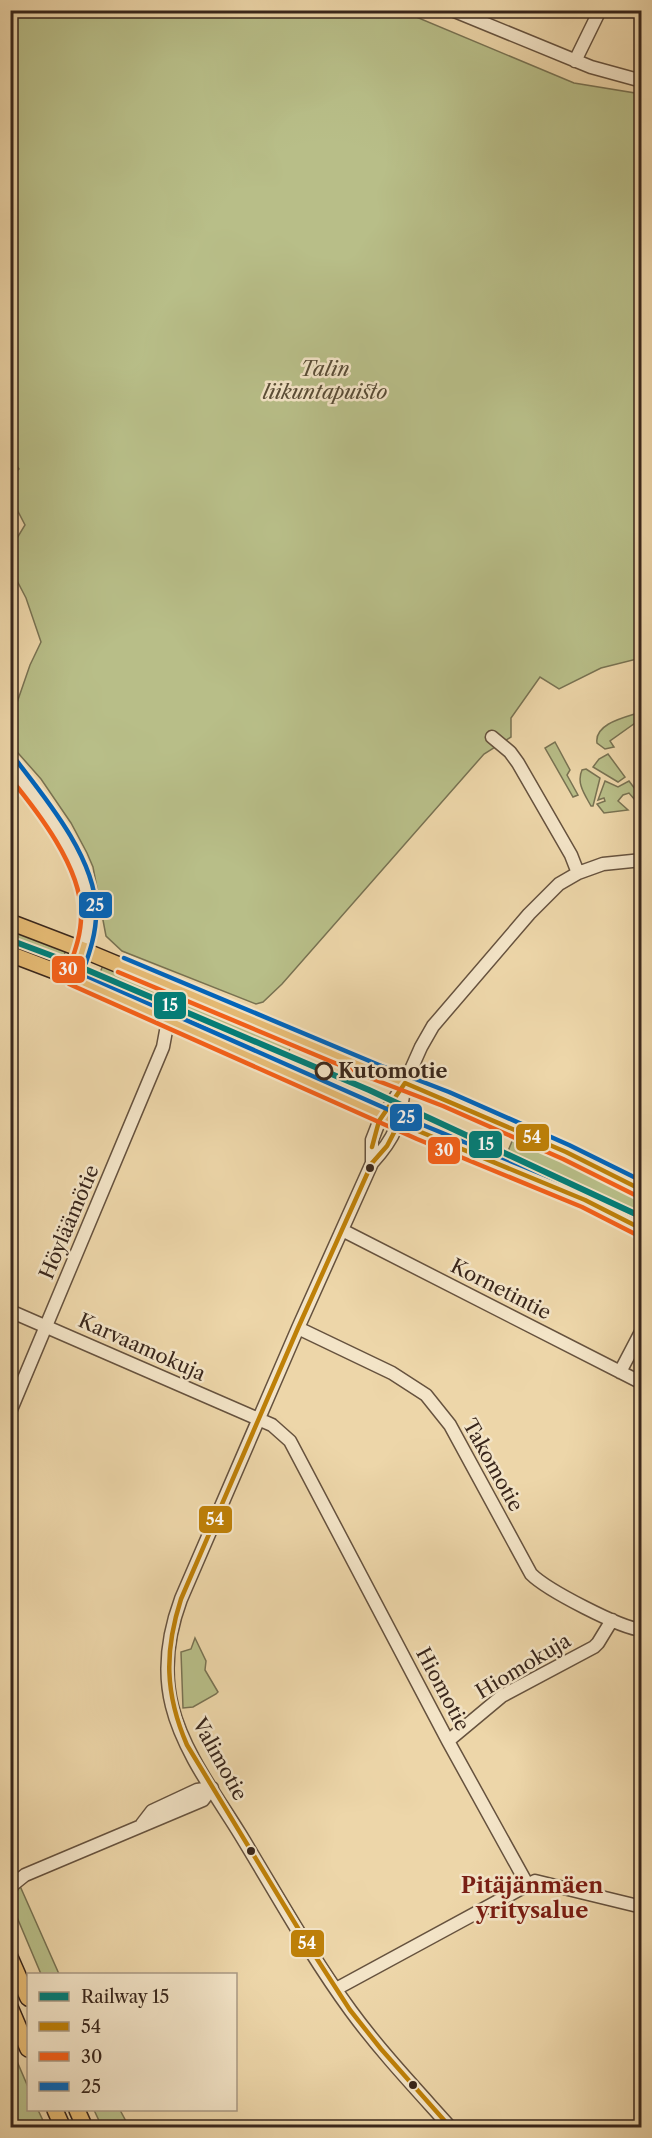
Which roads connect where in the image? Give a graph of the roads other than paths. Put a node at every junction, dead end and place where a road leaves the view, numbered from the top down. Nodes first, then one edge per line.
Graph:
1 (452, 10) edge
2 (600, 10) edge
3 (575, 61) junction
4 (642, 81) edge
5 (492, 737) dead end
6 (10, 765) edge
7 (642, 860) edge
8 (578, 873) junction
9 (10, 922) edge
10 (83, 950) junction
11 (10, 954) edge
12 (73, 978) junction
13 (175, 1023) junction
14 (405, 1083) junction
15 (382, 1115) junction
16 (399, 1123) junction
17 (372, 1163) junction
18 (642, 1190) edge
19 (642, 1228) edge
20 (342, 1230) junction
21 (10, 1311) edge
22 (46, 1326) junction
23 (298, 1328) junction
24 (642, 1330) edge
25 (620, 1372) junction
26 (642, 1383) edge
27 (10, 1412) edge
28 (258, 1419) junction
29 (612, 1620) junction
30 (642, 1630) edge
31 (448, 1741) junction
32 (212, 1788) junction
33 (10, 1875) edge
34 (25, 1875) junction
35 (527, 1884) junction
36 (10, 1887) edge
37 (642, 1907) edge
38 (10, 1957) edge
39 (336, 1989) junction
40 (27, 1996) edge
41 (10, 2007) edge
42 (27, 2047) edge
43 (56, 2111) edge
44 (78, 2111) edge
45 (63, 2127) edge
46 (85, 2127) edge
47 (451, 2127) edge

1 - 3 street
2 - 3 street
3 - 4 street
5 - 8 street
6 - 10 street
7 - 8 street
8 - 14 street
9 - 10 main road
10 - 12 street
10 - 14 main road
11 - 12 main road
12 - 13 main road
13 - 15 main road
13 - 22 street, Höyläämötie
14 - 15 street, Valimotie
14 - 16 street, Valimotie
14 - 18 main road
15 - 16 main road
15 - 17 street, Valimotie
16 - 17 street, Valimotie
16 - 19 main road
17 - 20 street, Valimotie
20 - 23 street, Valimotie
20 - 25 street, Kornetintie
21 - 22 street, Karvaamokuja
22 - 27 street, Höyläämötie
22 - 28 street, Karvaamokuja
23 - 28 street, Valimotie
23 - 29 street, Takomotie
24 - 25 street
25 - 26 street, Kornetintie
28 - 31 street, Hiomotie
28 - 32 street, Valimotie
29 - 30 street, Takomotie
29 - 31 street, Hiomokuja
31 - 35 street, Hiomotie
32 - 34 street
32 - 39 street, Valimotie
33 - 34 street
34 - 36 street
35 - 37 street
35 - 39 street
38 - 40 main road
39 - 47 street, Valimotie
41 - 42 main road
43 - 45 main road
44 - 46 main road

